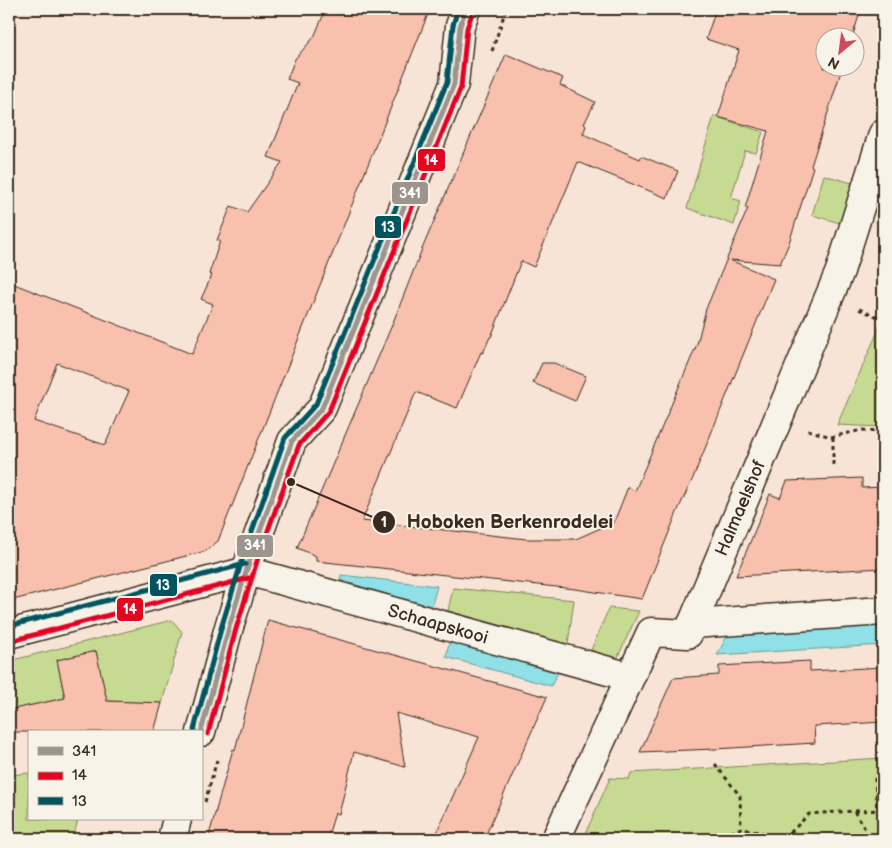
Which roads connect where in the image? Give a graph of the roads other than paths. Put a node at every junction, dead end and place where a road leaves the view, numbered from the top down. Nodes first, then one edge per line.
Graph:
1 (466, 9) edge
2 (882, 144) edge
3 (247, 571) junction
4 (883, 611) edge
5 (692, 624) junction
6 (9, 634) edge
7 (630, 678) junction
8 (202, 730) edge
9 (177, 820) edge
10 (172, 839) edge
11 (556, 839) edge

1 - 3 street
2 - 5 street, Halmaelshof
3 - 6 street
3 - 7 street, Schaapskooi
3 - 8 street
4 - 5 street
5 - 7 street
7 - 11 street
9 - 10 street

